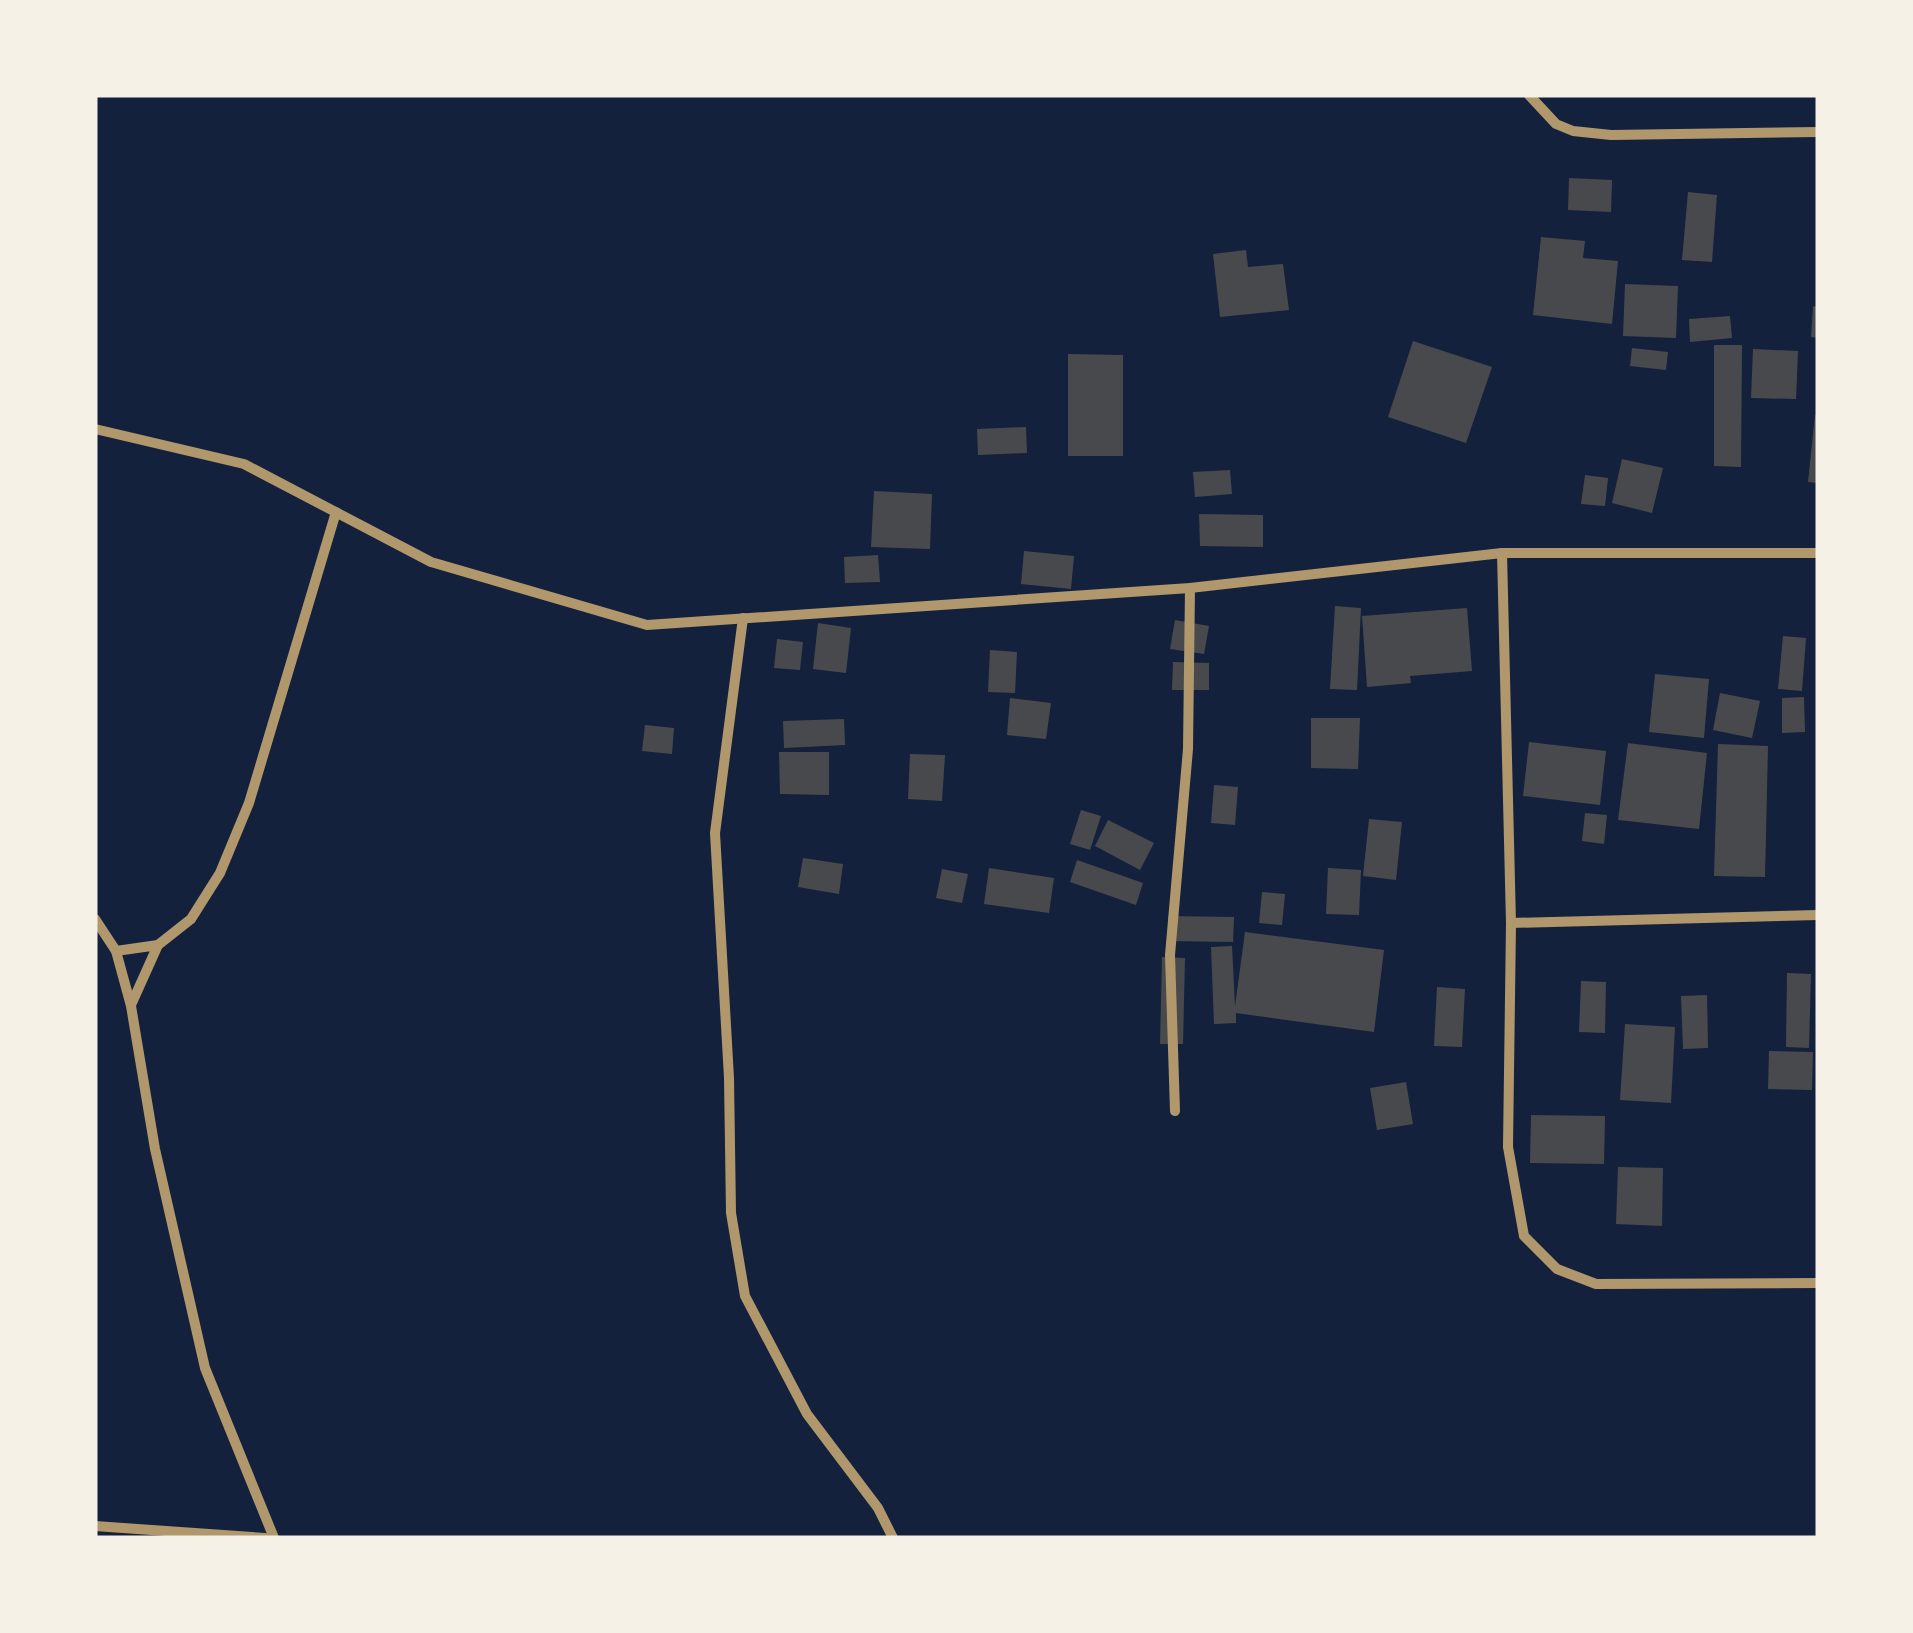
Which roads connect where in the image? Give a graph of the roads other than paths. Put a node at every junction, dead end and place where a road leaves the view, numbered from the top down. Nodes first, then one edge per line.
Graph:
1 (1529, 95) edge
2 (1818, 132) edge
3 (95, 430) edge
4 (336, 512) junction
5 (1502, 553) junction
6 (1818, 553) edge
7 (1190, 588) junction
8 (743, 618) junction
9 (1818, 916) edge
10 (95, 919) edge
11 (1510, 924) junction
12 (158, 945) junction
13 (116, 952) junction
14 (131, 1006) junction
15 (1175, 1111) dead end
16 (1818, 1283) edge
17 (95, 1526) edge
18 (266, 1538) edge
19 (274, 1538) edge
20 (893, 1538) edge

1 - 2 street
3 - 4 street
4 - 8 street
4 - 12 street
5 - 6 street
5 - 7 street
5 - 11 street
7 - 8 street
7 - 15 street
8 - 20 street
9 - 11 street
10 - 13 street
11 - 16 street
12 - 13 street
12 - 14 street
13 - 14 street
14 - 19 street
17 - 18 street

